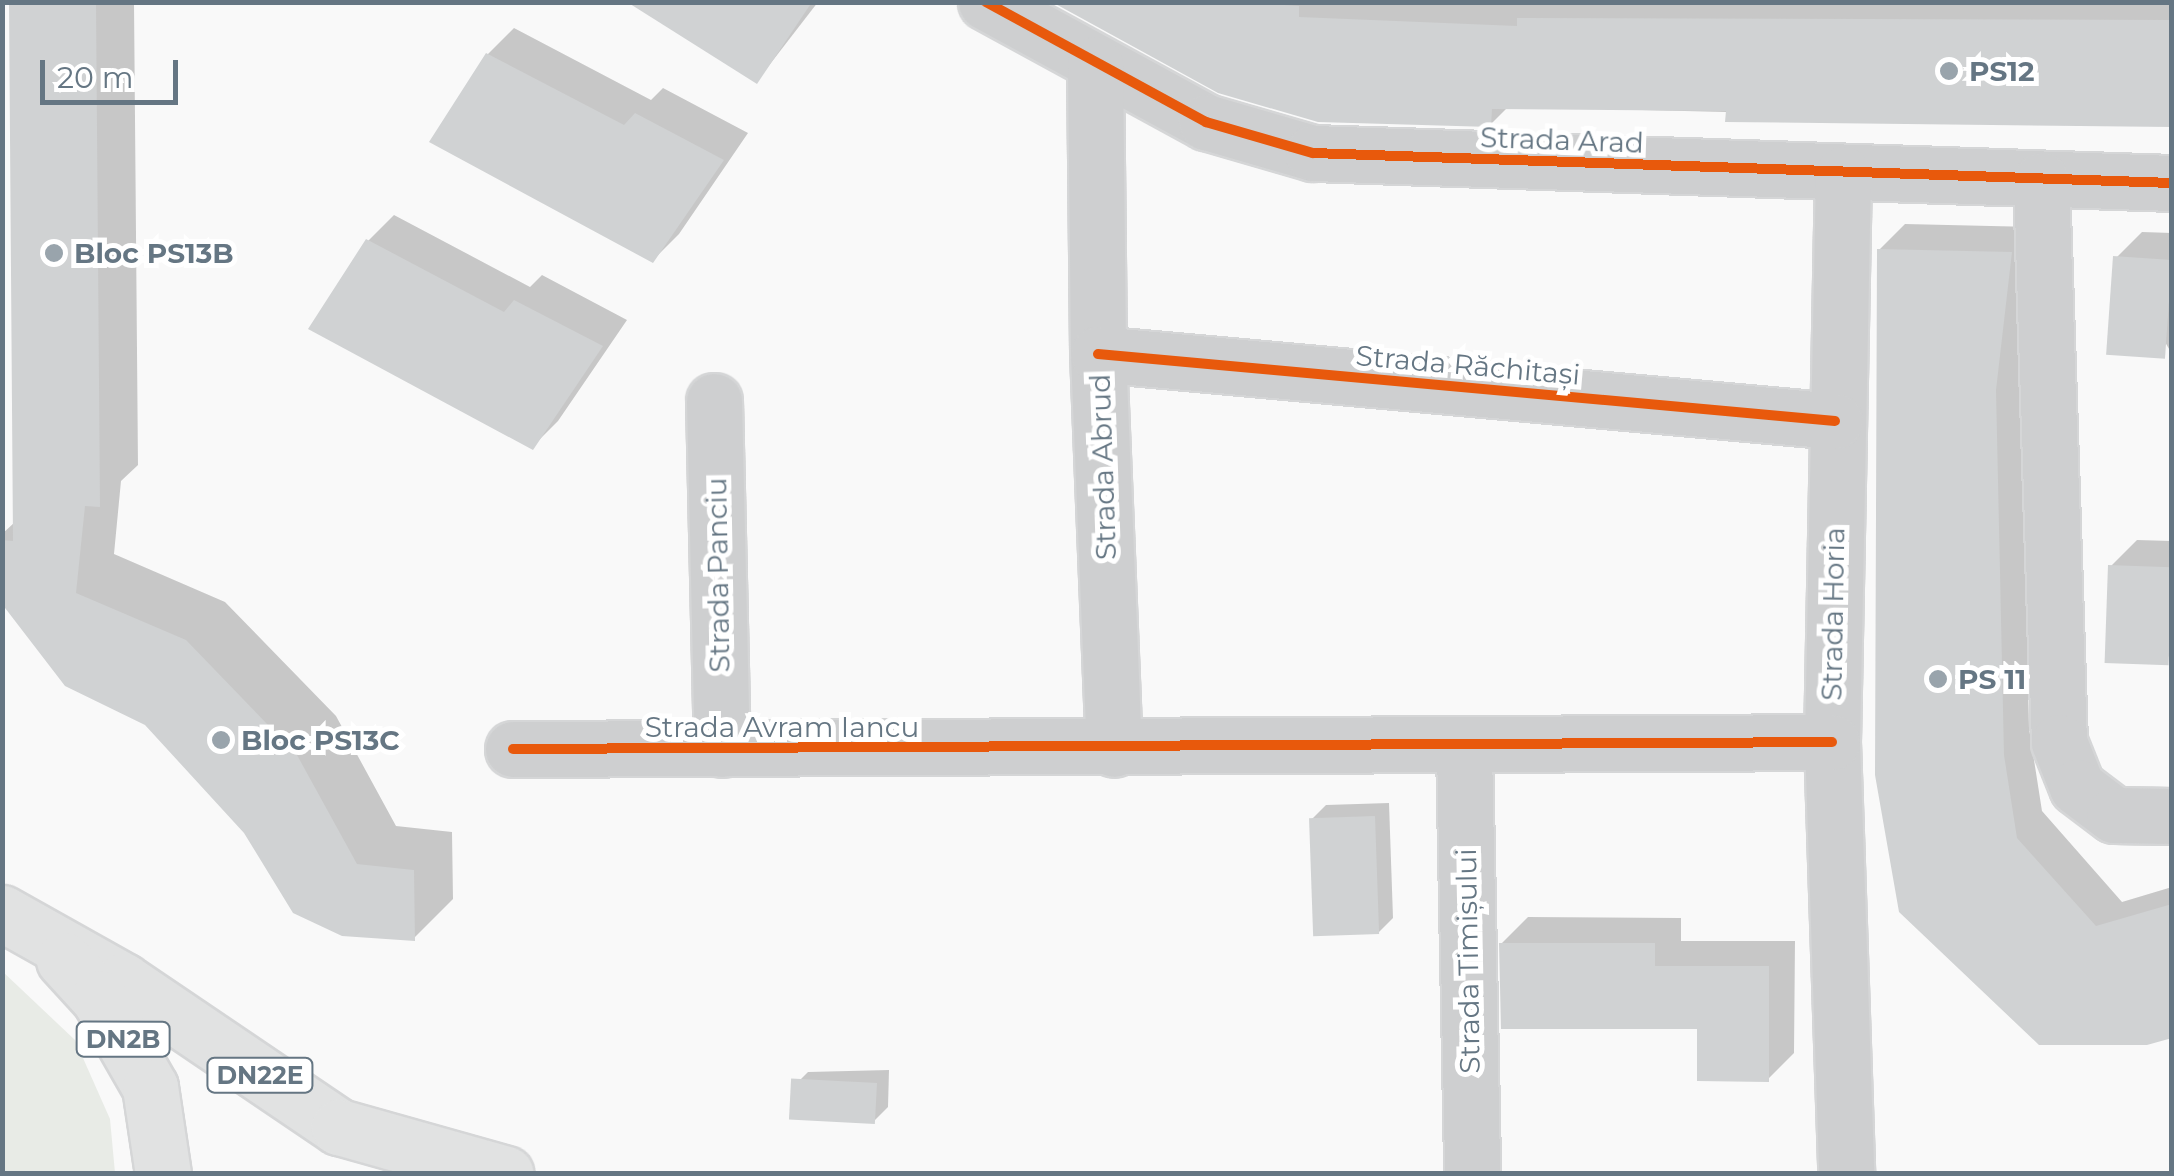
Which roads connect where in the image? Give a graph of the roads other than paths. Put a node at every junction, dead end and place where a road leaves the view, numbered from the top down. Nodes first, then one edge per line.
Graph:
1 (986, 2) edge
2 (1096, 64) junction
3 (1842, 174) junction
4 (2041, 180) junction
5 (2172, 183) edge
6 (1098, 354) junction
7 (714, 401) dead end
8 (1835, 421) junction
9 (1832, 742) junction
10 (1464, 748) junction
11 (513, 749) dead end
12 (722, 749) junction
13 (1114, 750) junction
14 (2172, 816) edge
15 (2, 880) edge
16 (18, 921) edge
17 (163, 1174) edge
18 (506, 1174) edge
19 (1472, 1174) edge
20 (1846, 1174) edge

1 - 2 street, Strada Arad
2 - 3 street, Strada Arad
2 - 6 street, Strada Abrud
3 - 4 street, Strada Arad
3 - 8 street, Strada Horia
4 - 5 street, Strada Arad
4 - 14 street
6 - 8 street, Strada Răchitași
6 - 13 street, Strada Abrud
7 - 12 street, Strada Panciu
8 - 9 street, Strada Horia
9 - 10 street, Strada Avram Iancu
9 - 20 street, Strada Horia
10 - 13 street, Strada Avram Iancu
10 - 19 street, Strada Timișului
11 - 12 street, Strada Avram Iancu
12 - 13 street, Strada Avram Iancu
15 - 16 main road, DN2B
16 - 17 main road, DN2B
16 - 18 main road, DN22E

